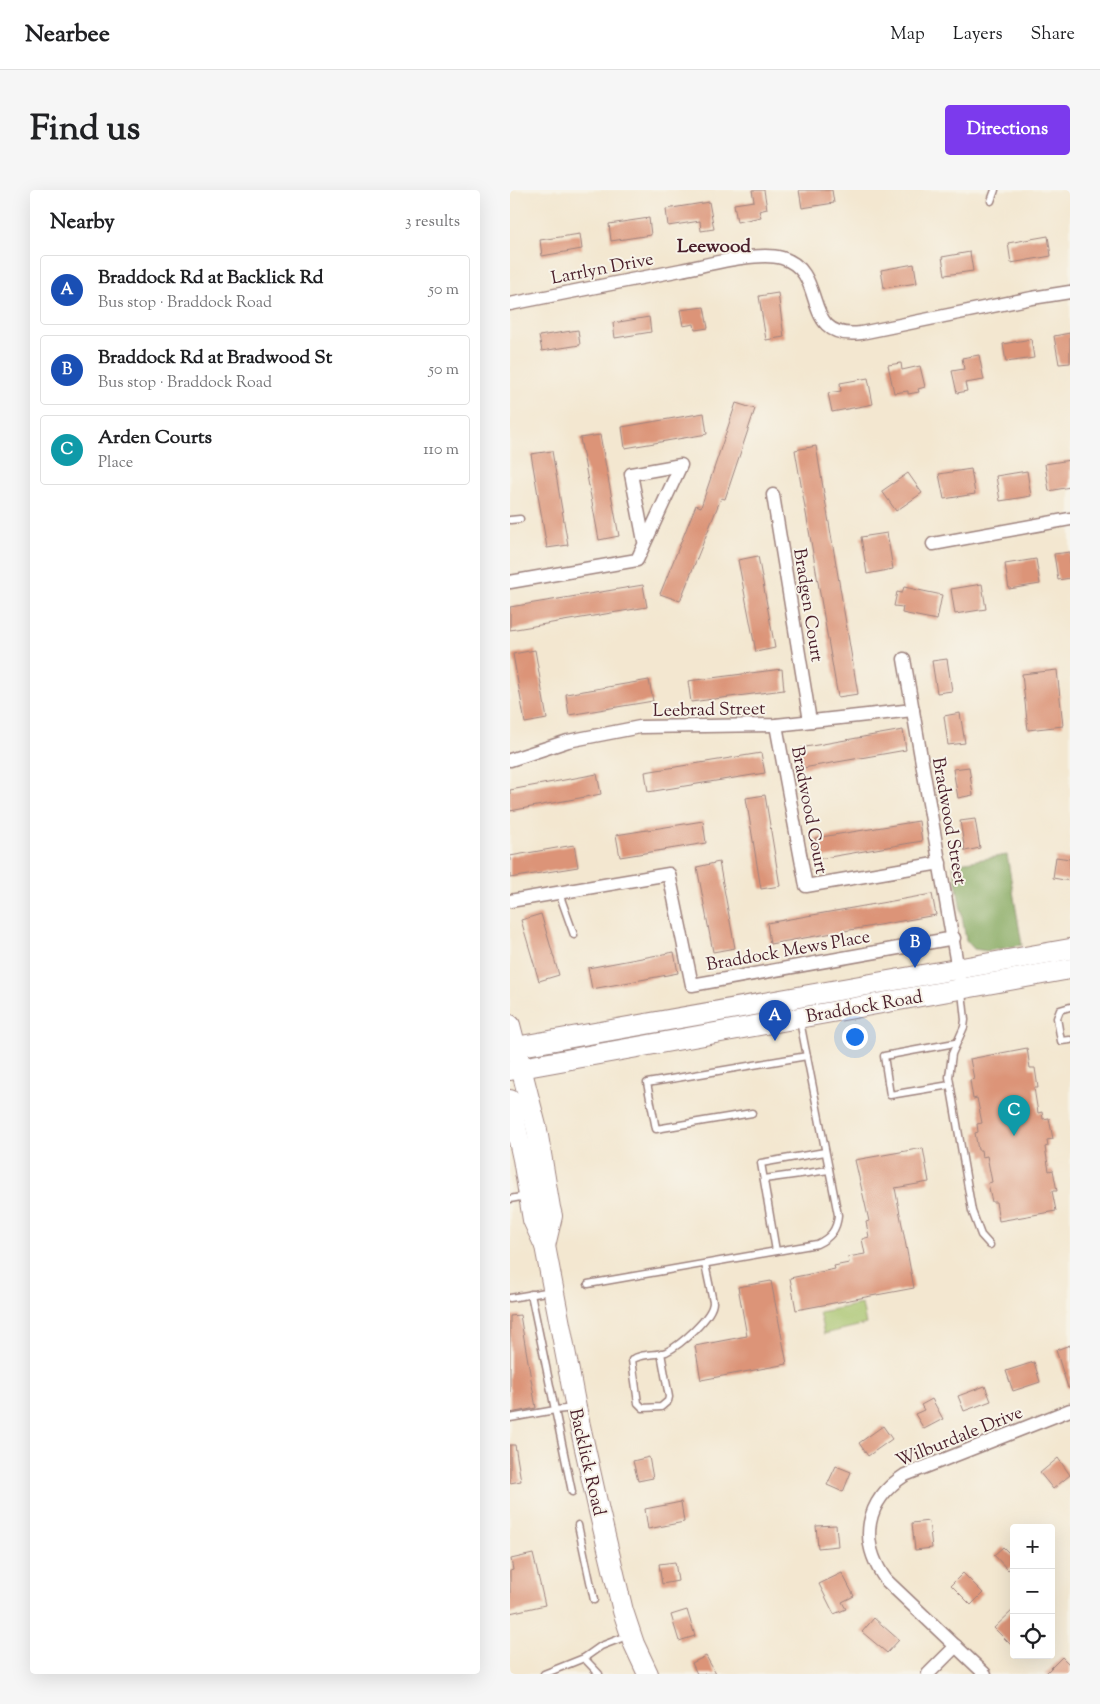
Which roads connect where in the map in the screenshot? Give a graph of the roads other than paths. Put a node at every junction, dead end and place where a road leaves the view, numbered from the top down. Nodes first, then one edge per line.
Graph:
1 (996, 190) edge
2 (991, 200) dead end
3 (1070, 292) edge
4 (510, 304) edge
5 (773, 495) dead end
6 (520, 519) dead end
7 (1070, 519) edge
8 (510, 520) edge
9 (644, 541) junction
10 (933, 544) dead end
11 (510, 582) edge
12 (904, 659) dead end
13 (913, 710) junction
14 (810, 721) junction
15 (776, 725) junction
16 (510, 760) edge
17 (940, 863) junction
18 (559, 892) junction
19 (510, 901) edge
20 (574, 935) dead end
21 (954, 938) junction
22 (1070, 949) edge
23 (958, 968) junction
24 (1070, 969) edge
25 (961, 988) junction
26 (1070, 1008) edge
27 (800, 1017) junction
28 (510, 1025) edge
29 (1070, 1040) edge
30 (955, 1043) junction
31 (513, 1047) edge
32 (807, 1056) junction
33 (516, 1069) edge
34 (950, 1085) junction
35 (510, 1100) edge
36 (752, 1113) dead end
37 (826, 1152) junction
38 (829, 1170) junction
39 (764, 1179) junction
40 (530, 1195) junction
41 (510, 1200) edge
42 (990, 1245) dead end
43 (545, 1246) junction
44 (776, 1252) junction
45 (705, 1264) junction
46 (588, 1284) dead end
47 (553, 1290) junction
48 (531, 1294) junction
49 (510, 1298) edge
50 (661, 1353) junction
51 (576, 1408) junction
52 (555, 1410) junction
53 (1070, 1410) edge
54 (510, 1418) edge
55 (572, 1492) dead end
56 (578, 1525) dead end
57 (594, 1600) dead end
58 (631, 1634) junction
59 (956, 1646) junction
60 (584, 1658) junction
61 (557, 1672) edge
62 (544, 1674) edge
63 (599, 1674) edge
64 (648, 1674) edge
65 (928, 1674) edge
66 (985, 1674) edge

1 - 2 lane
3 - 4 street, Larrlyn Drive
5 - 14 street, Bradgen Court
6 - 8 lane
7 - 10 street
9 - 9 street
9 - 11 street
12 - 13 street, Bradwood Street
13 - 14 street, Leebrad Street
13 - 17 street, Bradwood Street
14 - 15 street, Leebrad Street
15 - 16 street, Leebrad Street
15 - 17 street, Bradwood Court
17 - 21 street, Bradwood Street
18 - 19 street, Braddock Mews Place
18 - 20 lane
18 - 21 street, Braddock Mews Place
21 - 23 street, Bradwood Street
22 - 23 main road, Braddock Road
23 - 25 street, Bradwood Street
23 - 31 main road, Braddock Road
24 - 25 main road, Braddock Road
25 - 27 main road, Braddock Road
25 - 30 lane
26 - 29 lane
27 - 32 lane
27 - 33 main road, Braddock Road
28 - 31 main road, Backlick Road
30 - 34 lane
30 - 34 lane
31 - 33 main road, Backlick Road
32 - 36 lane
32 - 37 lane
33 - 43 main road, Backlick Road
34 - 42 lane
35 - 40 main road, Backlick Road
37 - 38 lane
37 - 39 lane
38 - 39 lane
38 - 44 lane
39 - 44 lane
40 - 41 lane
40 - 43 main road, Backlick Road
43 - 47 main road, Backlick Road
44 - 45 lane
45 - 46 lane
45 - 50 lane
47 - 48 lane
47 - 51 main road, Backlick Road
48 - 49 lane
48 - 52 lane
50 - 50 lane
51 - 52 lane
51 - 58 main road, Backlick Road
52 - 54 lane
52 - 55 lane
53 - 59 street, Wilburdale Drive
56 - 57 lane
58 - 60 lane
58 - 64 main road, Backlick Road
59 - 65 street
59 - 66 street, Wilburdale Drive
60 - 61 lane
60 - 63 lane
61 - 62 lane

